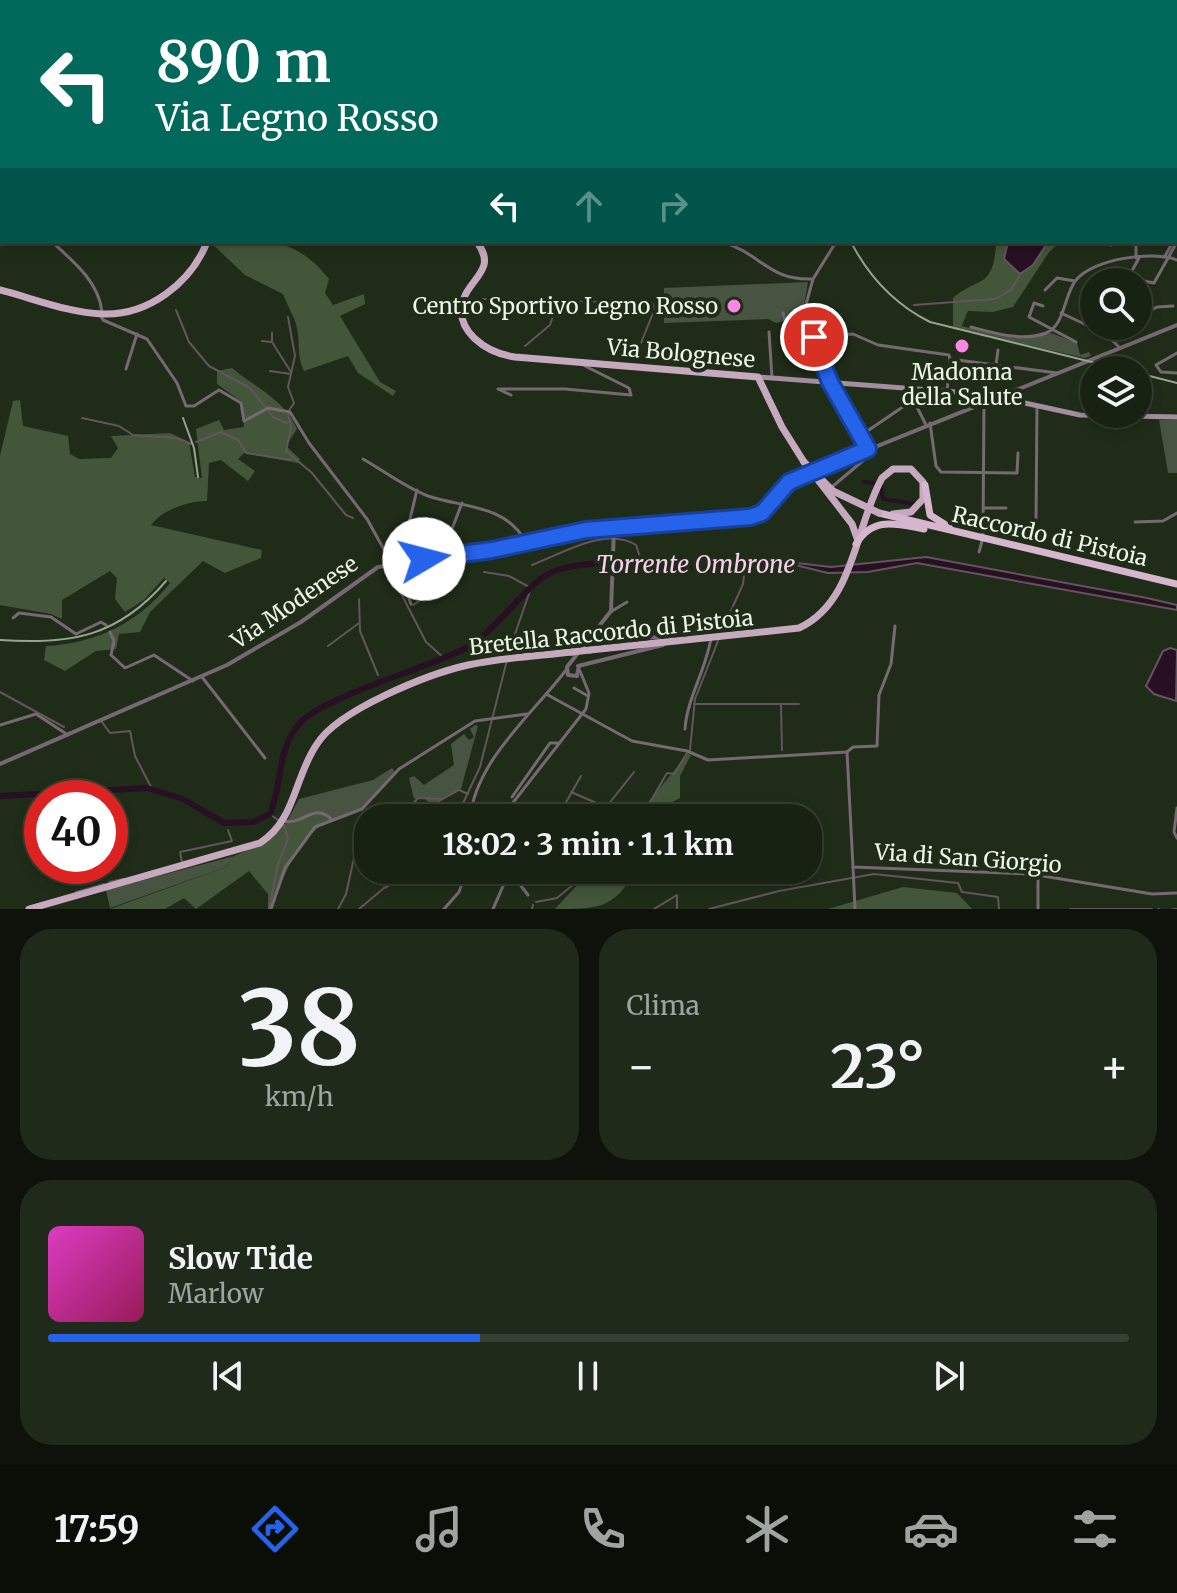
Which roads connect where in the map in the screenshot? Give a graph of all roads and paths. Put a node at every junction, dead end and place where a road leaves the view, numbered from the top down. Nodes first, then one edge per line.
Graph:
1 (54, 244) edge
2 (206, 244) edge
3 (478, 244) edge
4 (728, 244) edge
5 (835, 244) edge
6 (1136, 244) edge
7 (1174, 244) edge
8 (1138, 258) junction
9 (1167, 258) junction
10 (1177, 260) edge
11 (1133, 268) edge
12 (813, 279) junction
13 (1075, 281) junction
14 (1152, 283) edge
15 (0, 290) edge
16 (1045, 290) dead end
17 (1177, 299) edge
18 (1043, 306) dead end
19 (1175, 308) edge
20 (1152, 310) edge
21 (783, 313) dead end
22 (1061, 313) junction
23 (101, 314) junction
24 (1080, 322) edge
25 (1177, 325) edge
26 (971, 327) dead end
27 (1053, 329) junction
28 (769, 332) dead end
29 (137, 334) junction
30 (812, 336) junction
31 (1112, 340) edge
32 (1076, 342) dead end
33 (1120, 348) junction
34 (998, 350) dead end
35 (1177, 353) edge
36 (950, 359) junction
37 (582, 363) junction
38 (996, 365) junction
39 (126, 369) dead end
40 (1057, 373) junction
41 (1177, 373) edge
42 (758, 377) junction
43 (772, 378) junction
44 (830, 382) junction
45 (912, 389) junction
46 (947, 391) junction
47 (1009, 392) junction
48 (983, 394) junction
49 (511, 395) dead end
50 (998, 397) junction
51 (913, 400) junction
52 (1010, 400) junction
53 (984, 402) junction
54 (1037, 407) junction
55 (1177, 417) edge
56 (928, 424) junction
57 (860, 436) junction
58 (868, 449) junction
59 (1018, 453) dead end
60 (856, 454) junction
61 (363, 459) dead end
62 (861, 464) junction
63 (981, 473) junction
64 (815, 475) junction
65 (925, 485) junction
66 (833, 486) dead end
67 (417, 490) junction
68 (462, 503) junction
69 (984, 508) junction
70 (1006, 508) dead end
71 (879, 513) junction
72 (1177, 513) edge
73 (1036, 519) dead end
74 (1135, 522) dead end
75 (614, 527) junction
76 (956, 532) junction
77 (983, 534) dead end
78 (982, 541) dead end
79 (526, 542) junction
80 (856, 544) junction
81 (979, 552) dead end
82 (394, 564) junction
83 (1177, 582) edge
84 (627, 602) dead end
85 (411, 604) dead end
86 (610, 614) junction
87 (13, 618) dead end
88 (106, 625) dead end
89 (895, 626) dead end
90 (110, 632) dead end
91 (593, 635) junction
92 (711, 638) junction
93 (687, 640) junction
94 (673, 642) junction
95 (574, 655) junction
96 (576, 666) junction
97 (567, 674) junction
98 (202, 677) junction
99 (193, 681) junction
100 (584, 682) junction
101 (574, 688) dead end
102 (546, 694) junction
103 (590, 697) junction
104 (527, 714) junction
105 (583, 714) junction
106 (0, 725) edge
107 (685, 729) dead end
108 (68, 735) junction
109 (559, 743) junction
110 (847, 752) junction
111 (265, 758) dead end
112 (0, 764) edge
113 (512, 797) dead end
114 (475, 804) edge
115 (514, 804) edge
116 (1177, 808) edge
117 (332, 820) junction
118 (284, 821) junction
119 (1177, 838) edge
120 (853, 867) junction
121 (1038, 875) junction
122 (462, 884) edge
123 (504, 884) edge
124 (520, 884) edge
125 (1177, 893) edge
126 (528, 895) dead end
127 (29, 909) edge
128 (271, 909) edge
129 (444, 909) edge
130 (493, 909) edge
131 (855, 909) edge
132 (1038, 909) edge

1 - 23 street
2 - 23 main road
3 - 37 main road, Via Bolognese
4 - 12 street
5 - 12 street
6 - 8 street
7 - 9 street
8 - 9 street
8 - 11 street
8 - 13 street
9 - 10 street
9 - 14 street
12 - 30 street
13 - 16 street
13 - 22 street
15 - 23 main road
17 - 19 street
18 - 27 street
19 - 20 street
21 - 44 street
22 - 24 street
22 - 27 street
23 - 29 street
25 - 33 street, Via Modenese
26 - 27 street
27 - 32 street
28 - 43 street
29 - 39 street
29 - 82 street
30 - 36 street
30 - 44 street
31 - 33 street
33 - 40 street, Via Modenese
34 - 38 street
35 - 41 street
36 - 38 street
36 - 46 street
37 - 42 main road, Via Bolognese
37 - 49 street
38 - 40 street
40 - 47 street, Via Modenese
42 - 43 main road, Via Bolognese
42 - 64 main road, Raccordo di Pistoia, bridge
43 - 44 main road, Via Bolognese
44 - 45 main road, Via Bolognese
44 - 57 street
45 - 46 main road, Via Bolognese
45 - 51 street
46 - 48 main road, Via Bolognese
47 - 50 street, Via Modenese
47 - 52 main road
48 - 50 main road, Via Bolognese
48 - 53 main road
50 - 52 main road, Via Bolognese
50 - 53 street, Via Modenese
51 - 56 street
51 - 57 street
52 - 54 main road, Via Bolognese
53 - 56 street, Via Modenese
53 - 63 street
54 - 55 main road, Via Bolognese
54 - 73 street
56 - 58 street, Via Modenese
56 - 63 street
57 - 58 street
58 - 60 street, Via Modenese
58 - 62 street
59 - 63 street
60 - 62 street
60 - 75 street, Via Modenese
61 - 67 street
62 - 66 street
63 - 69 street
64 - 71 main road, Raccordo di Pistoia, bridge
64 - 80 main road, bridge
65 - 71 main road
65 - 76 highway
65 - 80 main road, Bretella Raccordo di Pistoia
67 - 68 street
67 - 68 street
68 - 79 street
69 - 70 street
69 - 77 street
71 - 76 highway, Raccordo di Pistoia
72 - 74 street
75 - 79 street, Via Modenese
75 - 86 street
76 - 80 highway
76 - 83 highway, Raccordo di Pistoia
78 - 81 street
79 - 82 street, Via Modenese
80 - 92 main road, Bretella Raccordo di Pistoia
82 - 85 street
82 - 98 street, Via Modenese
84 - 86 street
86 - 91 street
87 - 88 street
89 - 110 street
90 - 99 street
91 - 93 street
91 - 95 street
92 - 93 main road, Bretella Raccordo di Pistoia
92 - 107 street
93 - 94 main road, Bretella Raccordo di Pistoia
94 - 95 main road, Bretella Raccordo di Pistoia, bridge
94 - 96 street
95 - 96 street
95 - 118 main road, Bretella Raccordo di Pistoia
96 - 97 street
96 - 97 street
96 - 100 street
97 - 100 street
97 - 102 street
98 - 99 street, Via Modenese
98 - 111 street
99 - 108 street, Via Modenese
100 - 103 street
101 - 103 street
102 - 104 street
102 - 105 street
103 - 105 street
104 - 114 street
104 - 117 street
105 - 109 street
105 - 110 street
106 - 108 street
108 - 112 street, Via Modenese
109 - 113 street
109 - 115 street
110 - 120 street, Via di San Giorgio
116 - 119 street
117 - 118 street
117 - 128 street
118 - 127 main road, Bretella Raccordo di Pistoia
120 - 121 street, Via di San Giorgio
120 - 131 street, Via di San Giorgio
121 - 125 street, Via di San Giorgio
121 - 132 street
122 - 129 street
123 - 130 street
124 - 126 street

